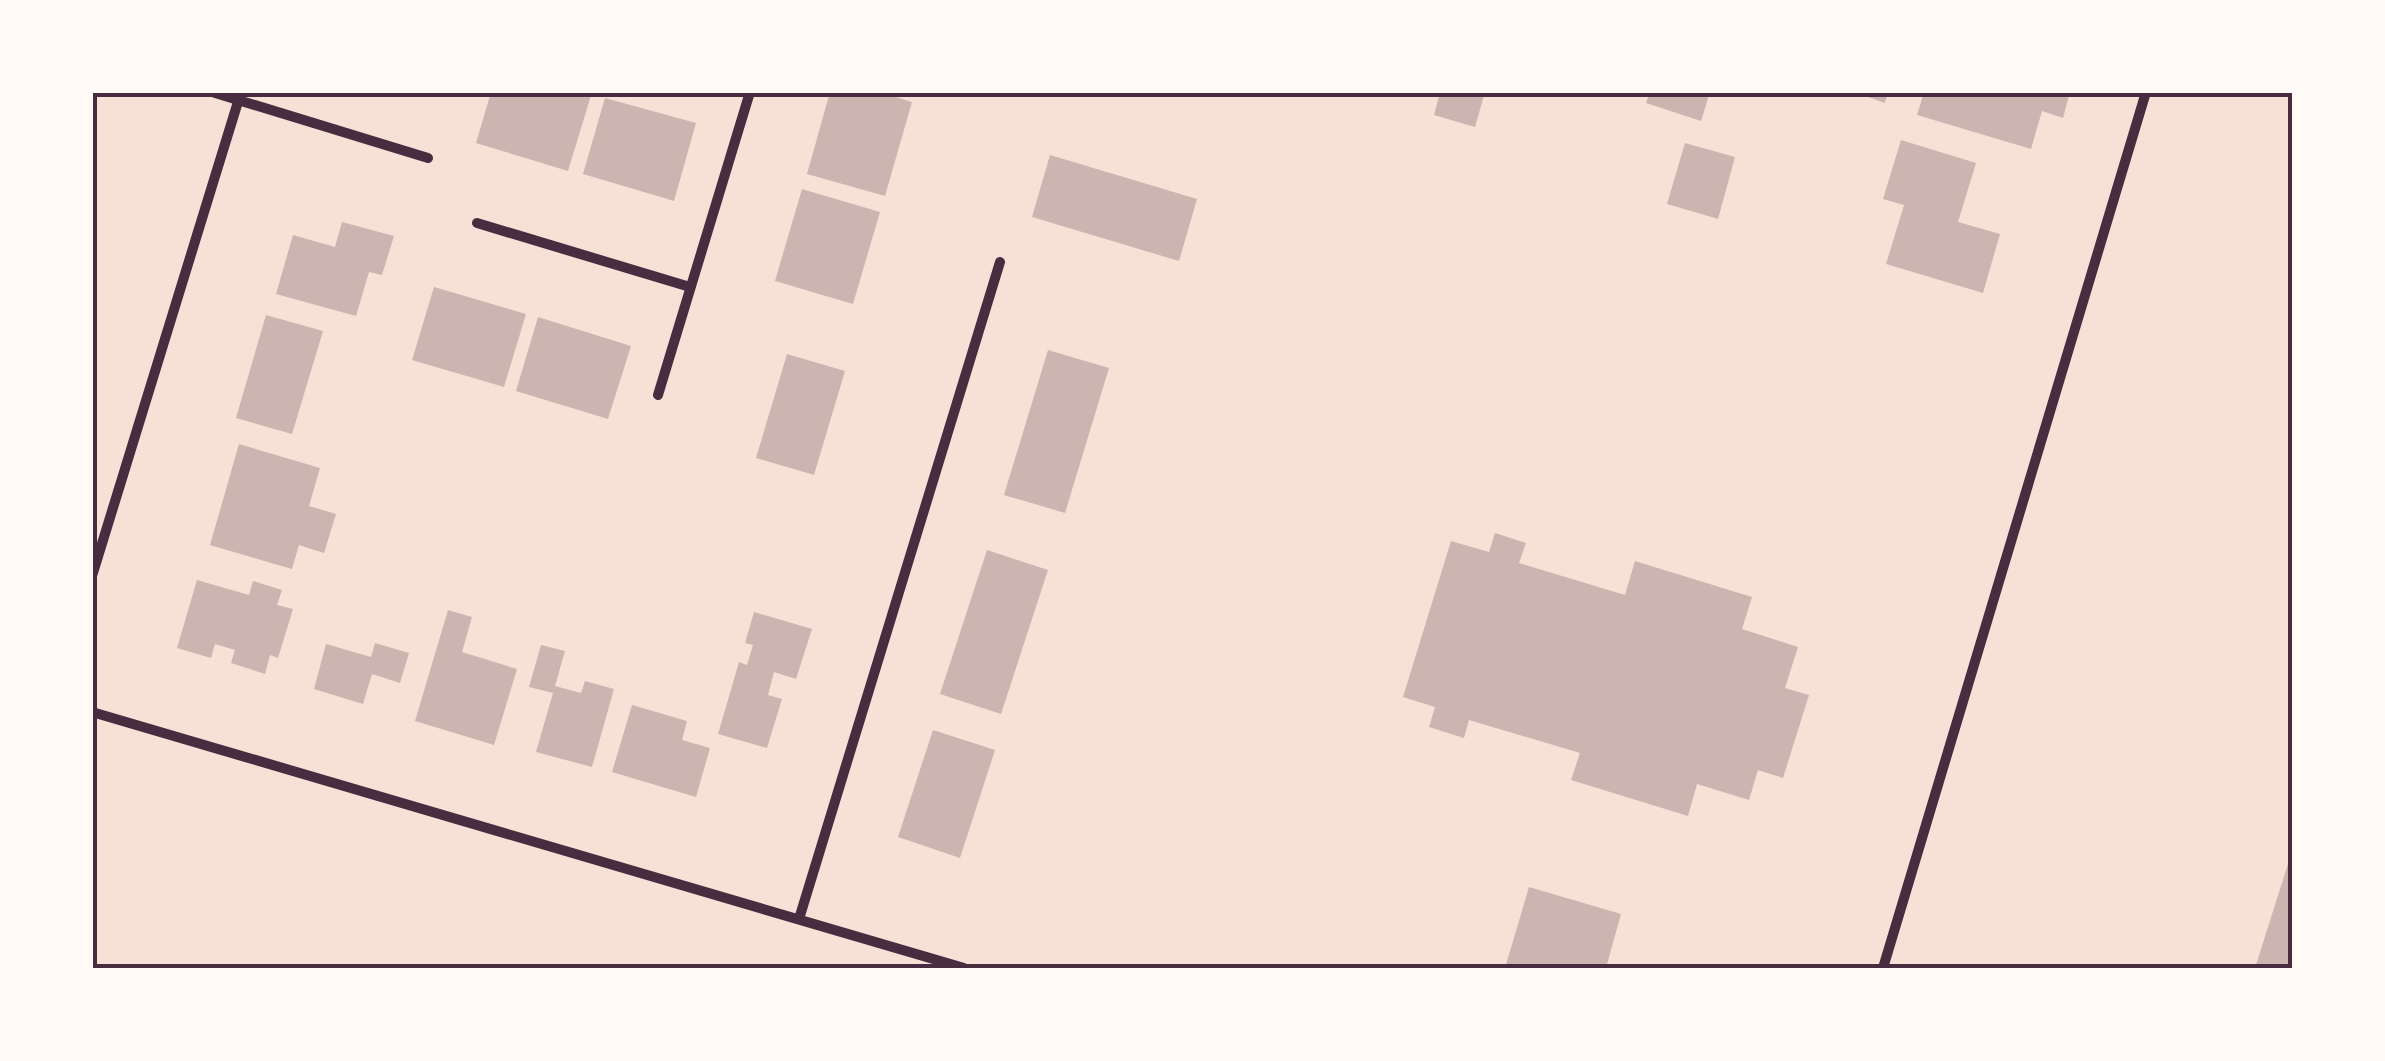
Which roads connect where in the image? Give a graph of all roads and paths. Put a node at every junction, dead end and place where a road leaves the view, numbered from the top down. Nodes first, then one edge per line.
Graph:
1 (212, 92) edge
2 (750, 92) edge
3 (2146, 92) edge
4 (240, 96) edge
5 (428, 158) dead end
6 (477, 223) dead end
7 (1000, 262) dead end
8 (690, 286) junction
9 (658, 396) dead end
10 (92, 576) edge
11 (92, 712) edge
12 (799, 919) junction
13 (964, 968) edge
14 (1884, 968) edge

1 - 4 street
2 - 8 street
3 - 14 street
4 - 5 street
4 - 10 street
6 - 8 street
7 - 12 street
8 - 9 street
11 - 12 street
12 - 13 street

